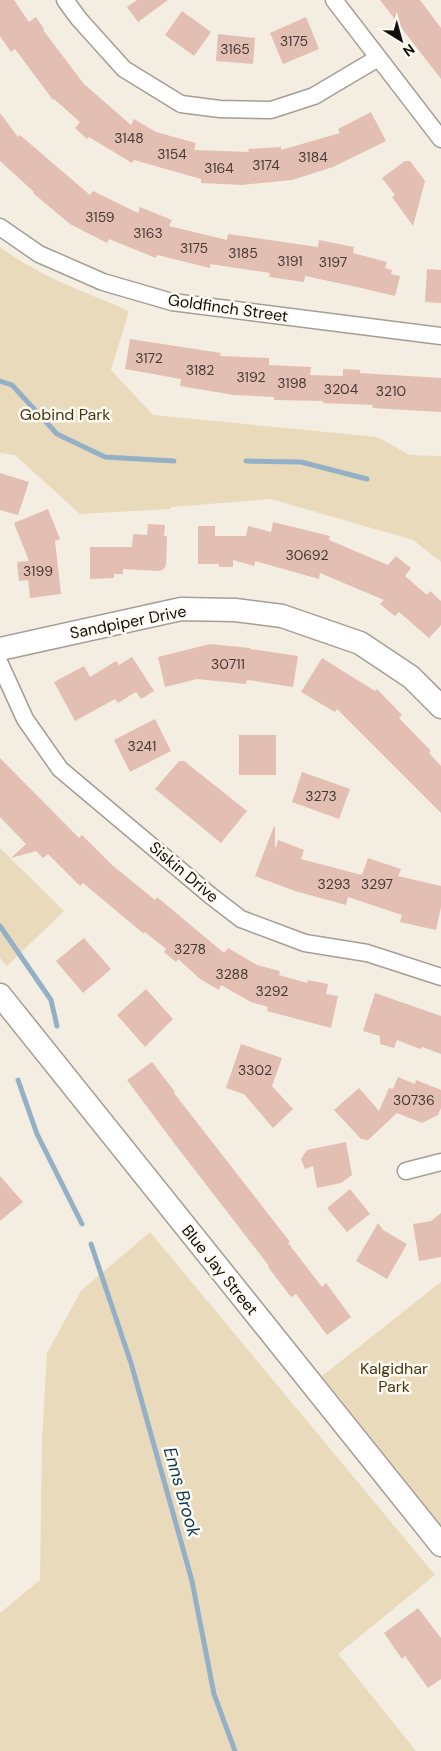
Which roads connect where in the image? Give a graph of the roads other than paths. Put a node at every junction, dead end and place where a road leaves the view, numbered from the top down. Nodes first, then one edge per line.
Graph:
1 (65, 0) edge
2 (334, 0) edge
3 (378, 58) junction
4 (441, 139) edge
5 (0, 227) edge
6 (441, 336) edge
7 (0, 648) edge
8 (0, 664) edge
9 (441, 707) edge
10 (441, 977) edge
11 (0, 995) edge
12 (441, 1162) edge
13 (406, 1171) dead end
14 (441, 1546) edge

1 - 3 street
2 - 3 street
3 - 4 street
5 - 6 street, Goldfinch Street
7 - 9 street, Sandpiper Drive
8 - 10 street, Siskin Drive
11 - 14 street, Blue Jay Street
12 - 13 street

